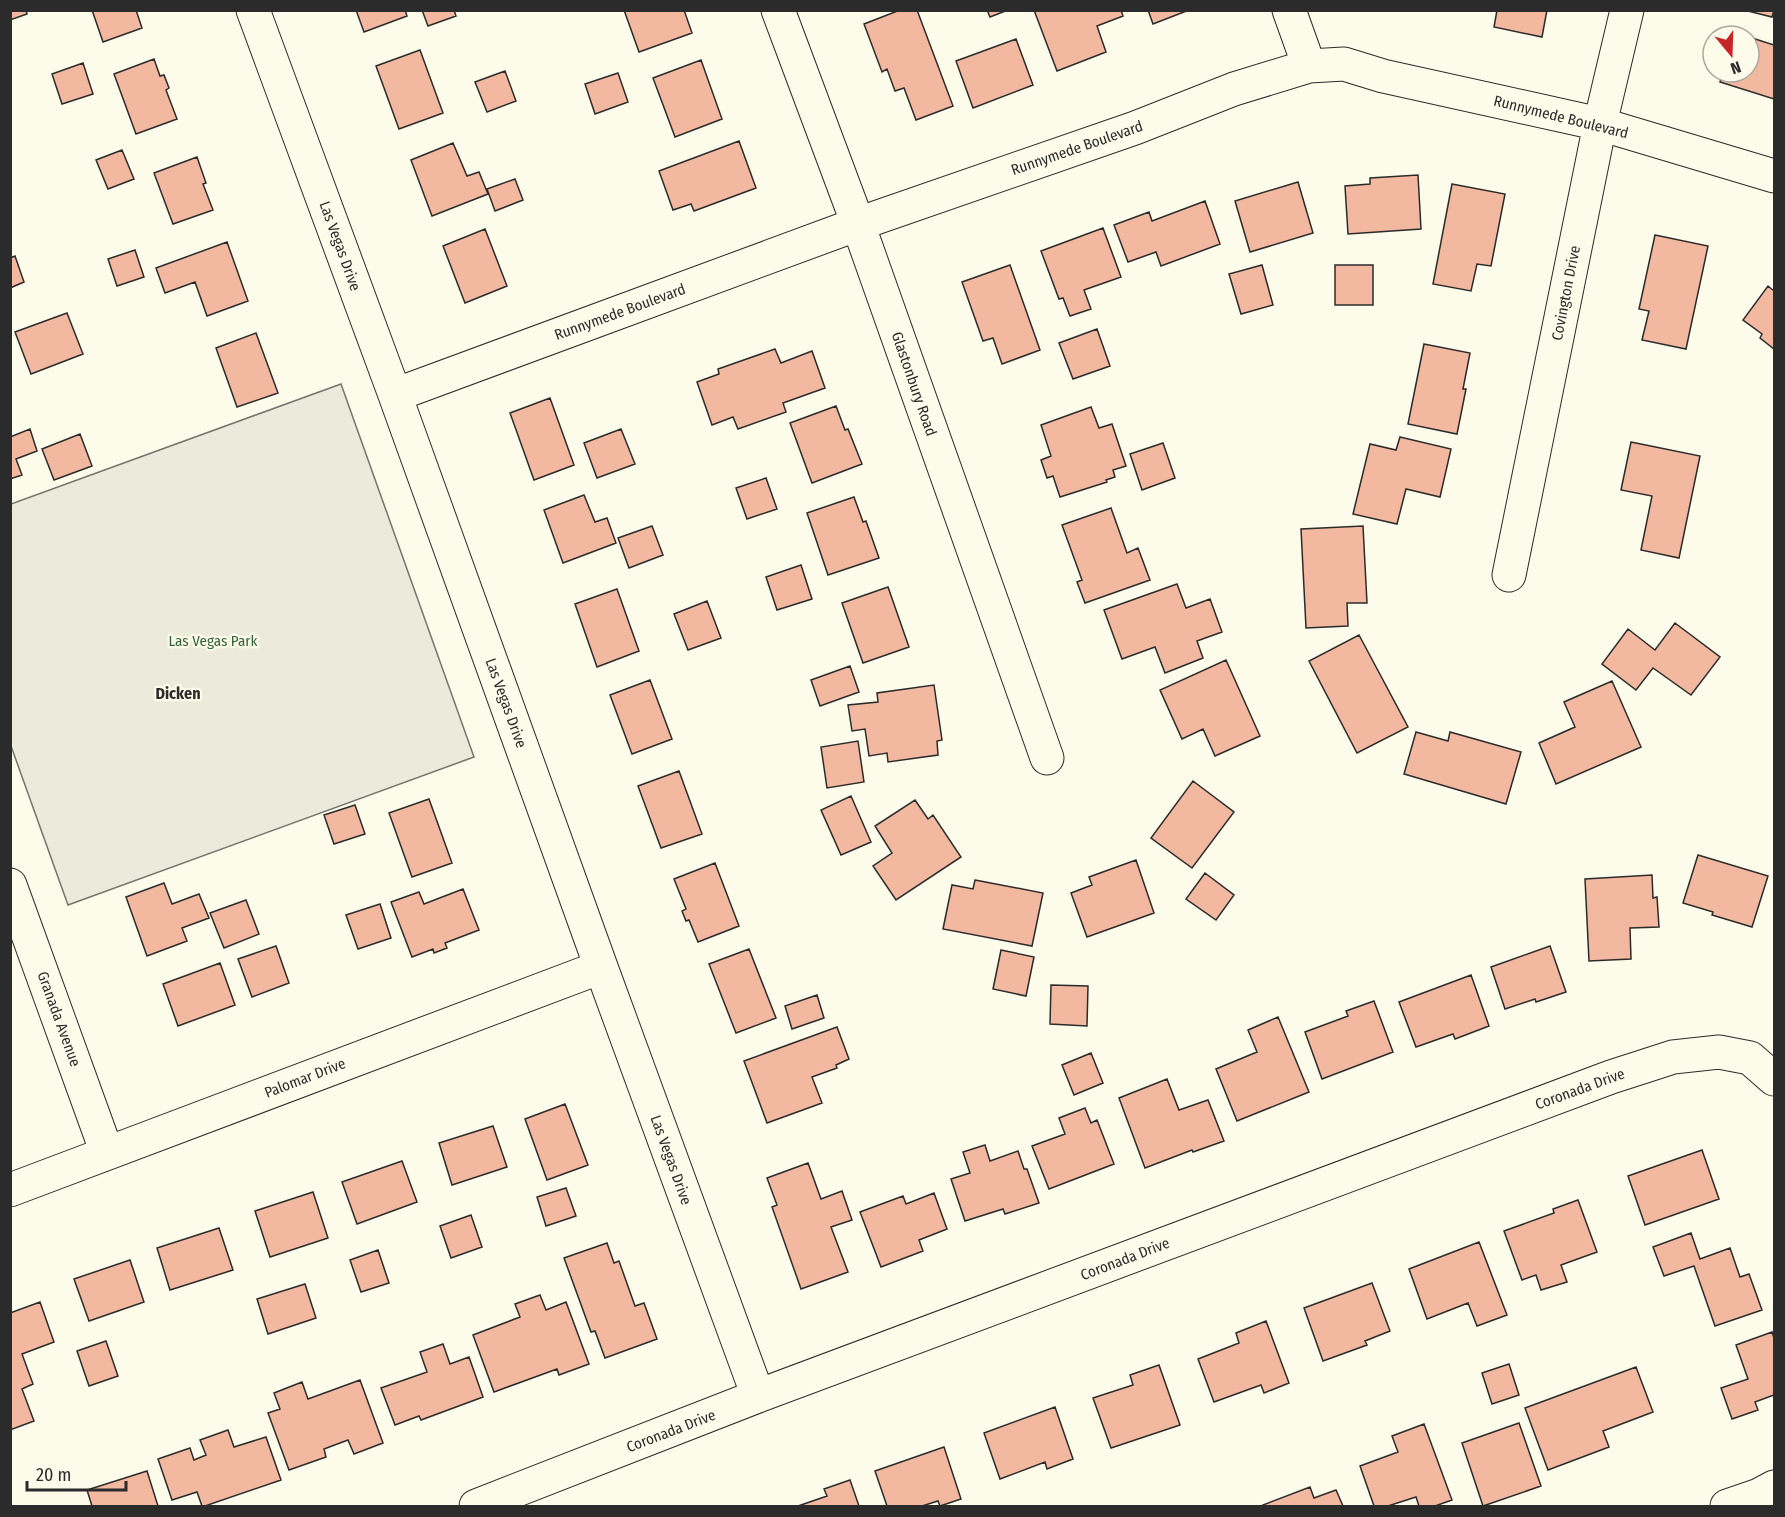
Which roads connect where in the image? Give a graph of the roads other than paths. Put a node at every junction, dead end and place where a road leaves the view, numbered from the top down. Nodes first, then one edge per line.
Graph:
1 (253, 10) edge
2 (778, 10) edge
3 (1288, 10) edge
4 (1626, 10) edge
5 (1309, 66) junction
6 (1600, 124) junction
7 (1774, 176) edge
8 (858, 224) junction
9 (395, 394) junction
10 (1509, 575) dead end
11 (1047, 758) dead end
12 (10, 885) edge
13 (601, 967) junction
14 (1774, 1079) edge
15 (107, 1153) junction
16 (10, 1190) edge
17 (758, 1396) junction
18 (1774, 1487) edge
19 (476, 1506) edge
20 (1727, 1506) edge

1 - 9 street, Las Vegas Drive
2 - 8 street, Glastonbury Road
3 - 5 street
4 - 6 street, Covington Drive
5 - 6 street, Runnymede Boulevard
5 - 8 street, Runnymede Boulevard
6 - 7 street, Runnymede Boulevard
6 - 10 street, Covington Drive
8 - 9 street, Runnymede Boulevard
8 - 11 street, Glastonbury Road
9 - 13 street, Las Vegas Drive
12 - 15 street, Granada Avenue
13 - 15 street, Palomar Drive
13 - 17 street, Las Vegas Drive
14 - 17 street, Coronada Drive
15 - 16 street, Palomar Drive
17 - 19 street, Coronada Drive
18 - 20 street

